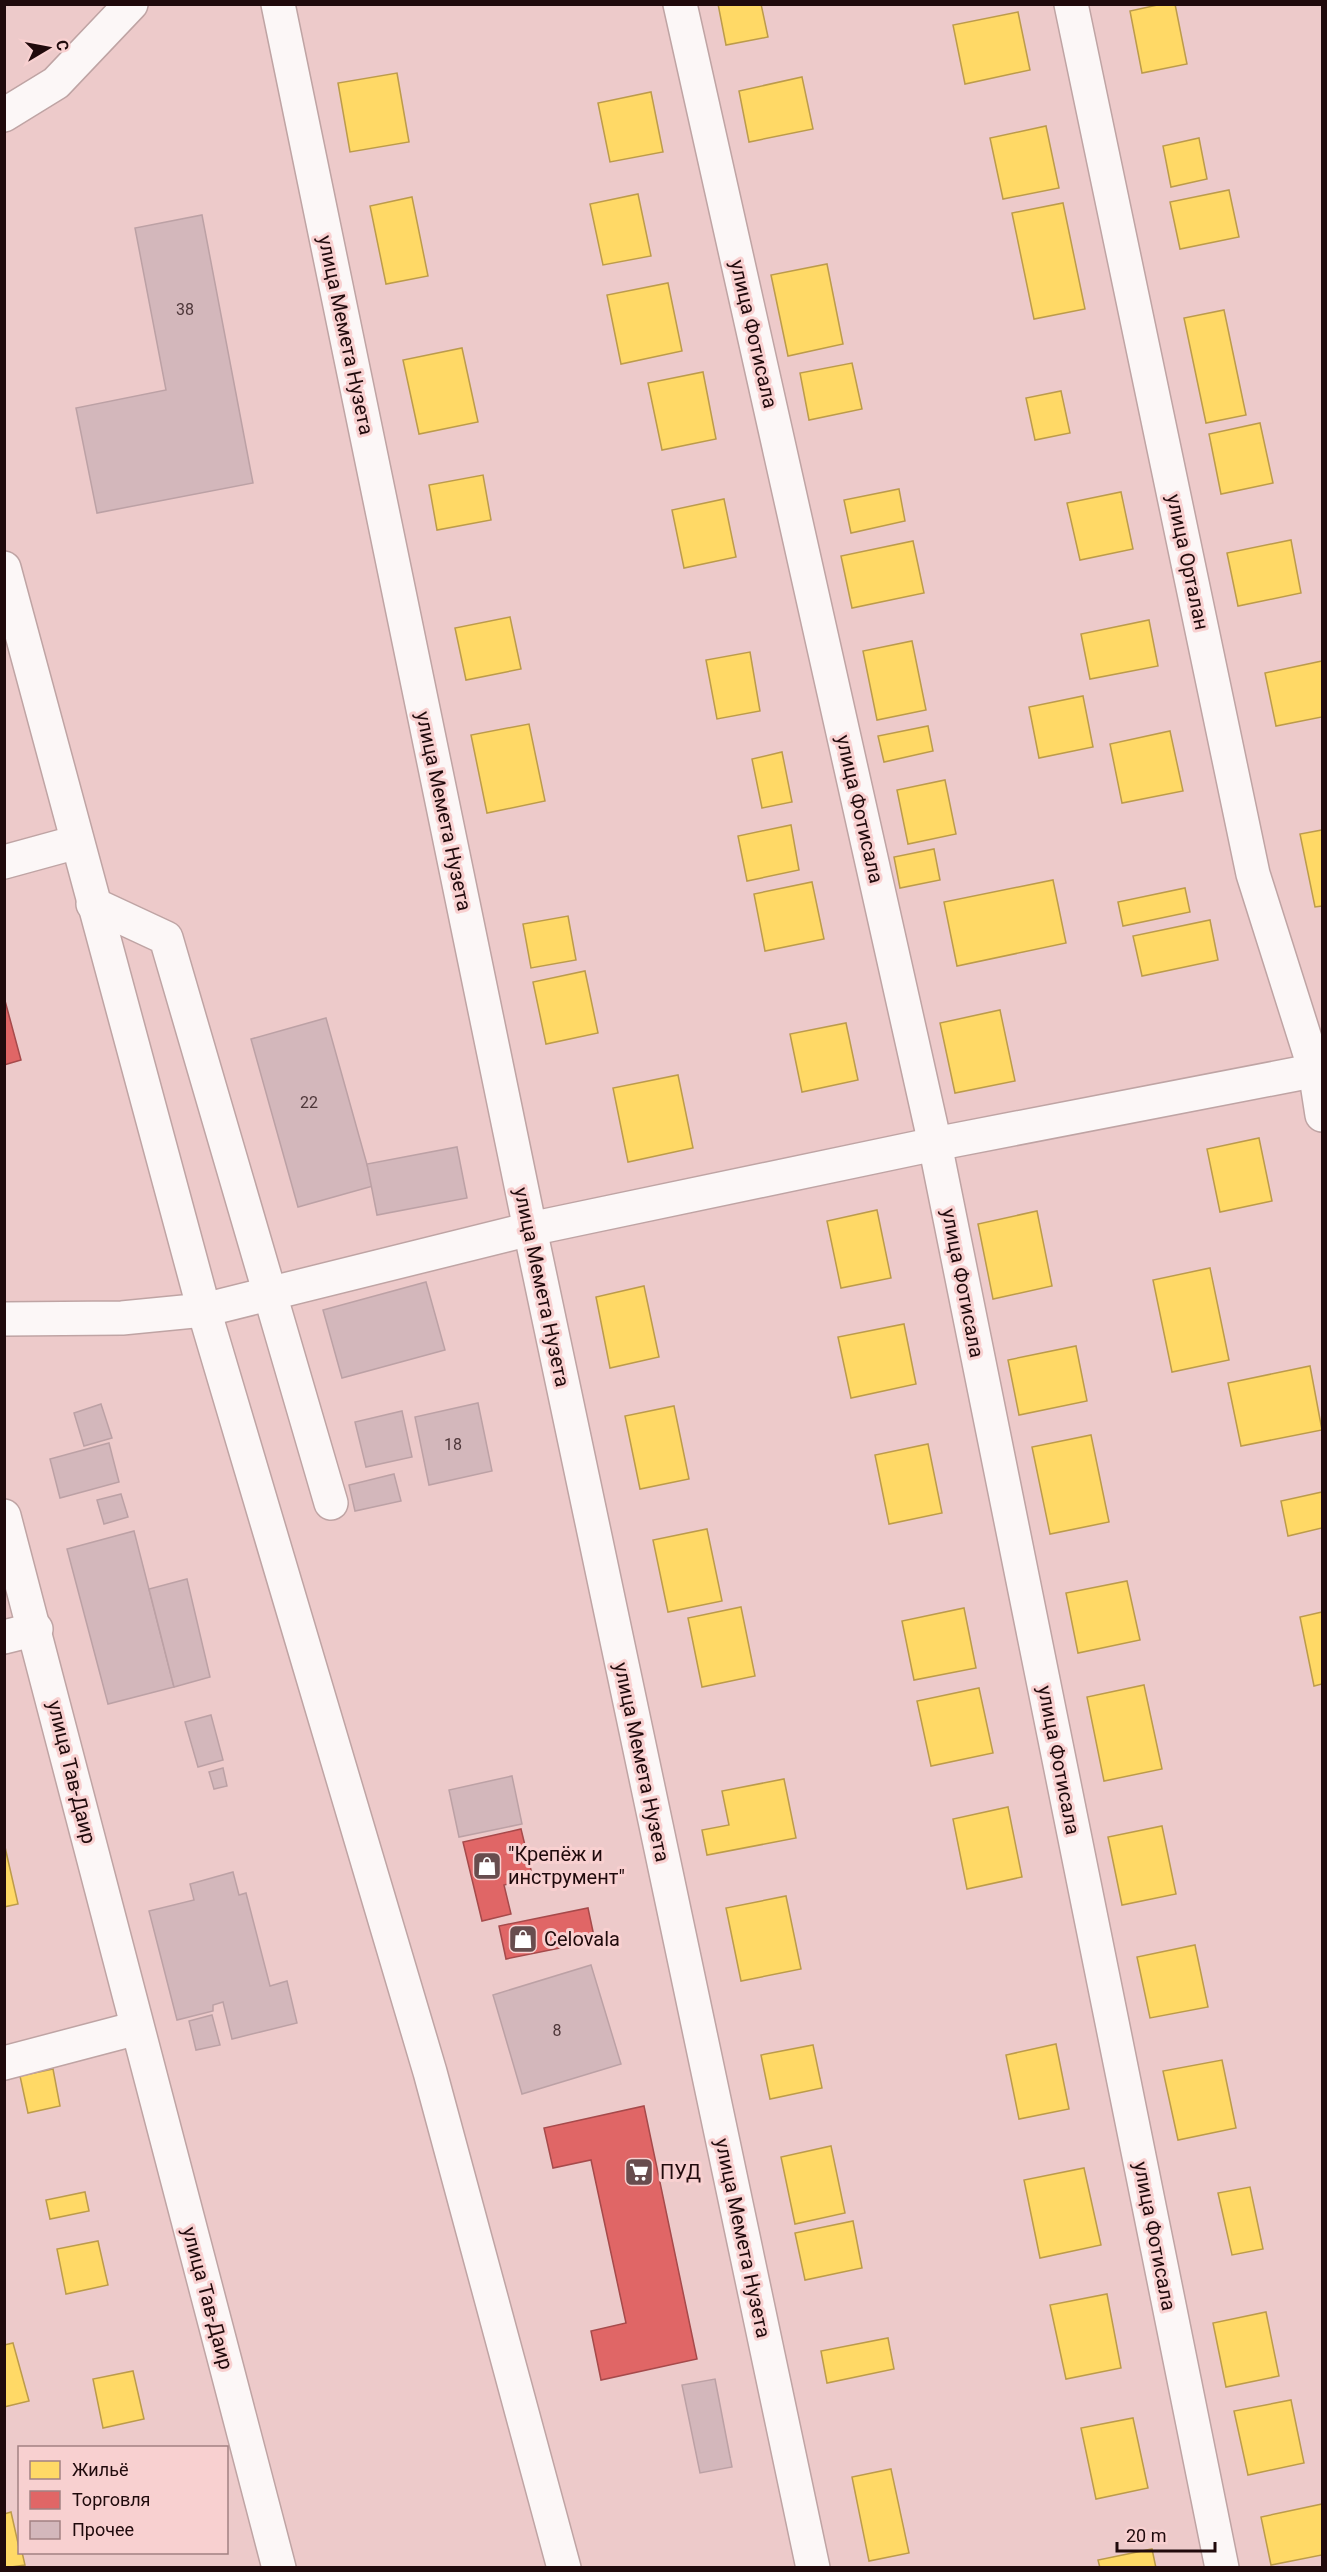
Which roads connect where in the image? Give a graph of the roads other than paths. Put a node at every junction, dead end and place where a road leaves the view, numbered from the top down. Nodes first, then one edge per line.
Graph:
1 (131, 4) edge
2 (278, 4) edge
3 (680, 4) edge
4 (1071, 4) edge
5 (4, 115) edge
6 (4, 568) edge
7 (76, 843) junction
8 (4, 862) edge
9 (93, 904) junction
10 (1318, 1070) edge
11 (1323, 1115) edge
12 (935, 1144) junction
13 (530, 1229) junction
14 (271, 1293) junction
15 (204, 1310) junction
16 (4, 1319) edge
17 (331, 1503) dead end
18 (4, 1516) edge
19 (36, 1629) junction
20 (4, 1637) edge
21 (137, 2028) junction
22 (4, 2063) edge
23 (279, 2568) edge
24 (564, 2568) edge
25 (813, 2568) edge
26 (1222, 2568) edge

1 - 5 street
2 - 13 street, улица Мемета Нузета
3 - 12 street, улица Фотисала
4 - 10 street, улица Орталан
6 - 7 street
7 - 8 street
7 - 9 street
9 - 14 street
9 - 15 street
10 - 11 street, улица Орталан
10 - 12 street
12 - 13 street
12 - 26 street, улица Фотисала
13 - 14 street
13 - 25 street, улица Мемета Нузета
14 - 15 street
14 - 17 street
15 - 16 street
15 - 24 street
18 - 19 street, улица Тав-Даир
19 - 20 street
19 - 21 street, улица Тав-Даир
21 - 22 street
21 - 23 street, улица Тав-Даир

